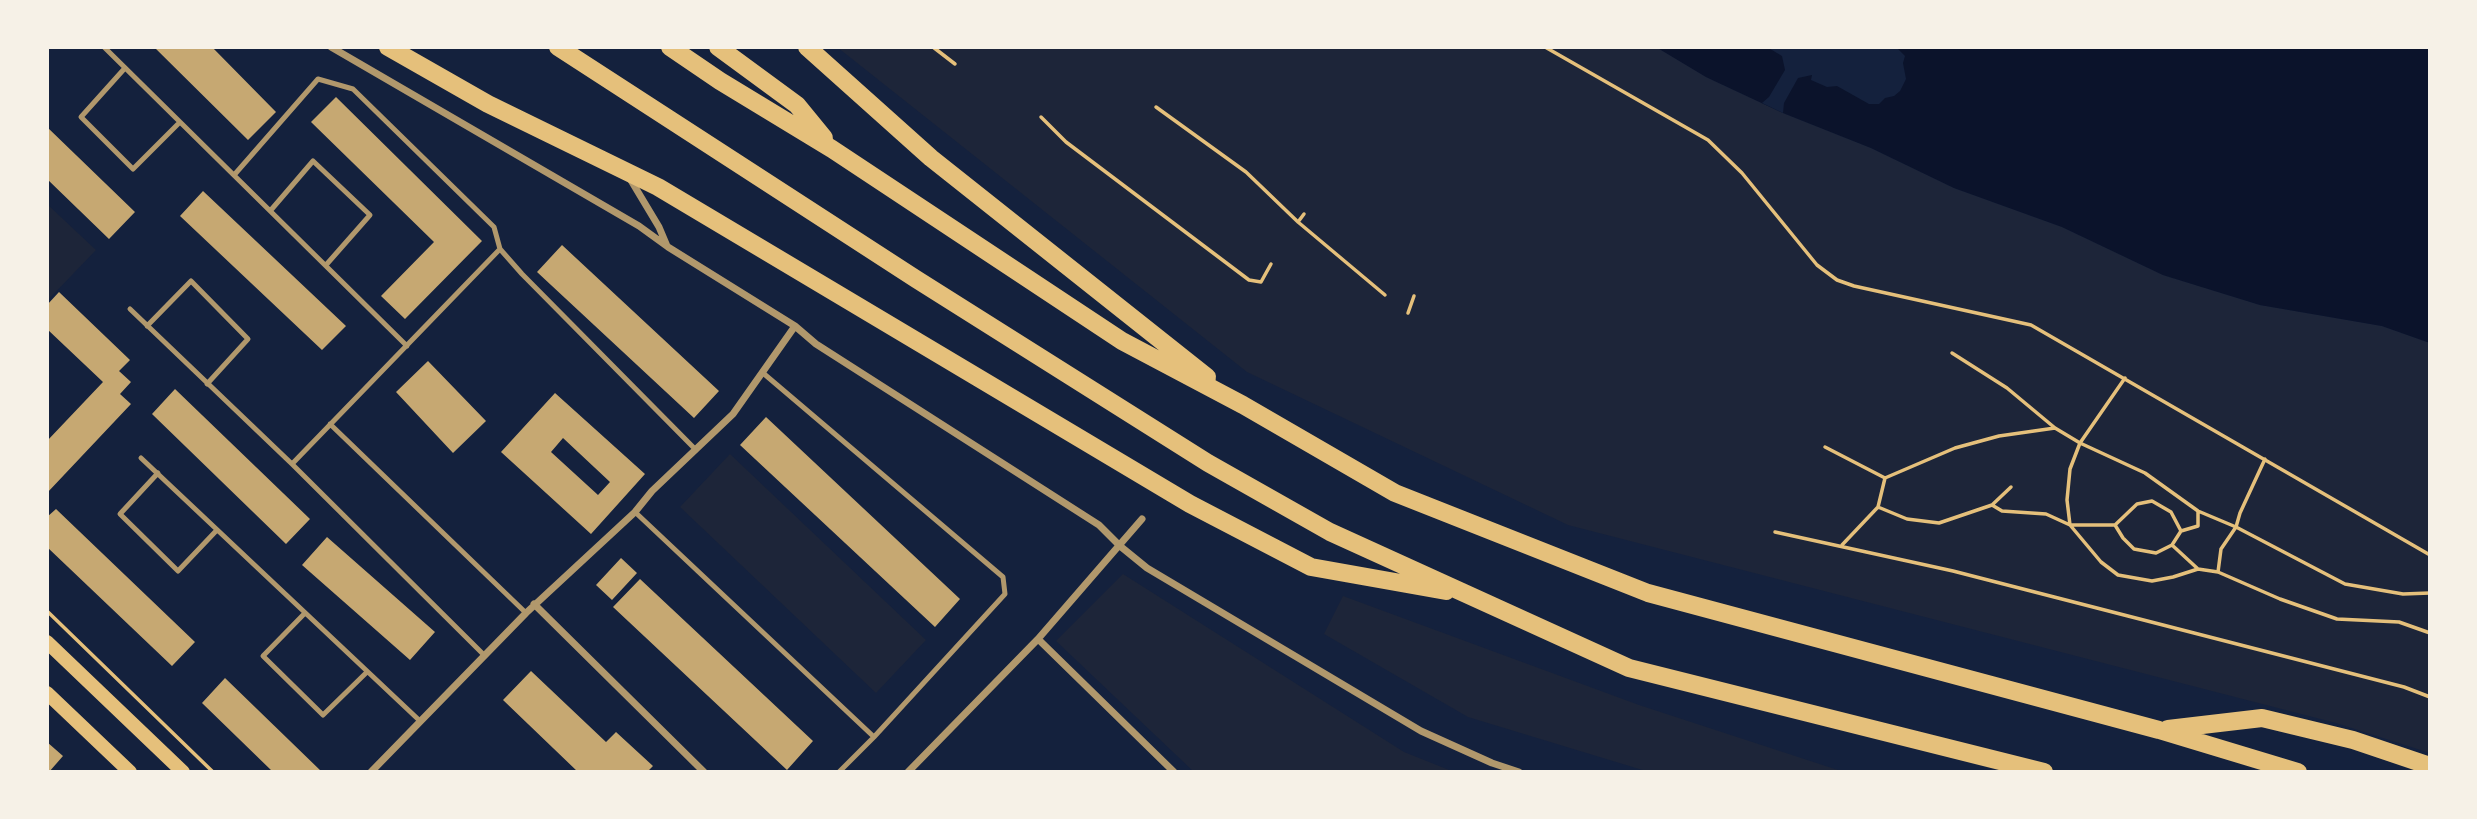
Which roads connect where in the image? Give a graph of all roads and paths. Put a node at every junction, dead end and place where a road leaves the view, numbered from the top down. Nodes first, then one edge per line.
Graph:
1 (104, 47) edge
2 (331, 47) edge
3 (388, 47) edge
4 (558, 47) edge
5 (670, 47) edge
6 (718, 47) edge
7 (807, 47) edge
8 (933, 47) edge
9 (1545, 47) edge
10 (955, 64) dead end
11 (125, 68) junction
12 (1156, 107) dead end
13 (1041, 117) dead end
14 (180, 122) junction
15 (832, 149) junction
16 (625, 171) junction
17 (234, 174) junction
18 (271, 210) junction
19 (1304, 214) dead end
20 (1298, 222) junction
21 (668, 247) junction
22 (500, 249) junction
23 (1271, 264) dead end
24 (326, 265) junction
25 (1385, 295) dead end
26 (1414, 296) dead end
27 (130, 309) dead end
28 (1408, 313) dead end
29 (147, 326) junction
30 (795, 326) junction
31 (407, 346) junction
32 (1952, 353) dead end
33 (763, 373) junction
34 (2124, 378) junction
35 (207, 384) junction
36 (1243, 405) junction
37 (330, 424) junction
38 (2055, 428) junction
39 (2080, 443) junction
40 (1825, 447) dead end
41 (696, 450) junction
42 (141, 458) dead end
43 (2265, 459) junction
44 (292, 464) junction
45 (158, 473) junction
46 (1885, 478) junction
47 (2011, 487) dead end
48 (1992, 505) junction
49 (1878, 507) junction
50 (2198, 511) junction
51 (635, 512) junction
52 (1142, 519) dead end
53 (2070, 525) junction
54 (2115, 525) junction
55 (2236, 527) junction
56 (216, 531) junction
57 (2180, 531) junction
58 (1775, 532) dead end
59 (2172, 545) junction
60 (1120, 546) junction
61 (1841, 546) junction
62 (2430, 555) edge
63 (2199, 569) junction
64 (2218, 572) junction
65 (2430, 593) edge
66 (1473, 596) junction
67 (534, 604) junction
68 (47, 611) edge
69 (526, 613) junction
70 (305, 614) junction
71 (2430, 633) edge
72 (1038, 639) junction
73 (47, 642) edge
74 (484, 655) junction
75 (368, 672) junction
76 (47, 693) edge
77 (2430, 697) edge
78 (420, 721) junction
79 (2159, 730) junction
80 (874, 737) junction
81 (1492, 763) junction
82 (2430, 766) edge
83 (130, 772) edge
84 (183, 772) edge
85 (213, 772) edge
86 (371, 772) edge
87 (704, 772) edge
88 (839, 772) edge
89 (908, 772) edge
90 (1174, 772) edge
91 (1486, 772) edge
92 (1519, 772) edge
93 (2044, 772) edge
94 (2298, 772) edge

1 - 11 lane
2 - 21 street
3 - 16 highway
4 - 66 highway
5 - 15 highway
6 - 15 highway
7 - 36 highway
8 - 10 path
9 - 34 path
11 - 14 lane
11 - 14 lane
12 - 20 path
13 - 23 path
14 - 17 lane
15 - 36 highway
16 - 21 street
16 - 66 highway
17 - 18 lane
17 - 22 lane
18 - 24 lane
18 - 24 lane
19 - 20 path
20 - 25 path
21 - 30 street
22 - 31 lane
22 - 41 lane
24 - 31 lane
26 - 28 path
27 - 29 lane
29 - 35 lane
29 - 35 lane
30 - 33 street
30 - 60 street
31 - 37 lane
32 - 38 path
33 - 41 street
33 - 80 lane
34 - 39 path
34 - 43 path
35 - 44 lane
36 - 79 highway
37 - 44 lane
37 - 69 lane
38 - 39 path
38 - 46 path
39 - 50 path
39 - 53 path
40 - 46 path
41 - 51 street
42 - 45 lane
43 - 55 path
43 - 62 path
44 - 74 lane
45 - 56 lane
45 - 56 lane
46 - 49 path
47 - 48 path
48 - 49 path
48 - 53 path
49 - 61 path
50 - 55 path
50 - 57 path
51 - 67 street
51 - 80 lane
52 - 60 street
53 - 54 path
53 - 63 path
54 - 57 path
54 - 59 path
55 - 64 path
55 - 65 path
56 - 70 lane
57 - 59 path
58 - 61 path
59 - 63 path
60 - 72 street
60 - 81 street
61 - 77 path
63 - 64 path
64 - 71 path
66 - 93 highway
67 - 69 street
67 - 87 street
68 - 85 path
69 - 74 street
70 - 75 lane
70 - 75 lane
72 - 89 street
72 - 90 street
73 - 84 main road
74 - 78 street
75 - 78 lane
76 - 83 main road
78 - 86 street
79 - 82 highway
79 - 94 highway
80 - 88 lane
81 - 91 street
81 - 92 street

